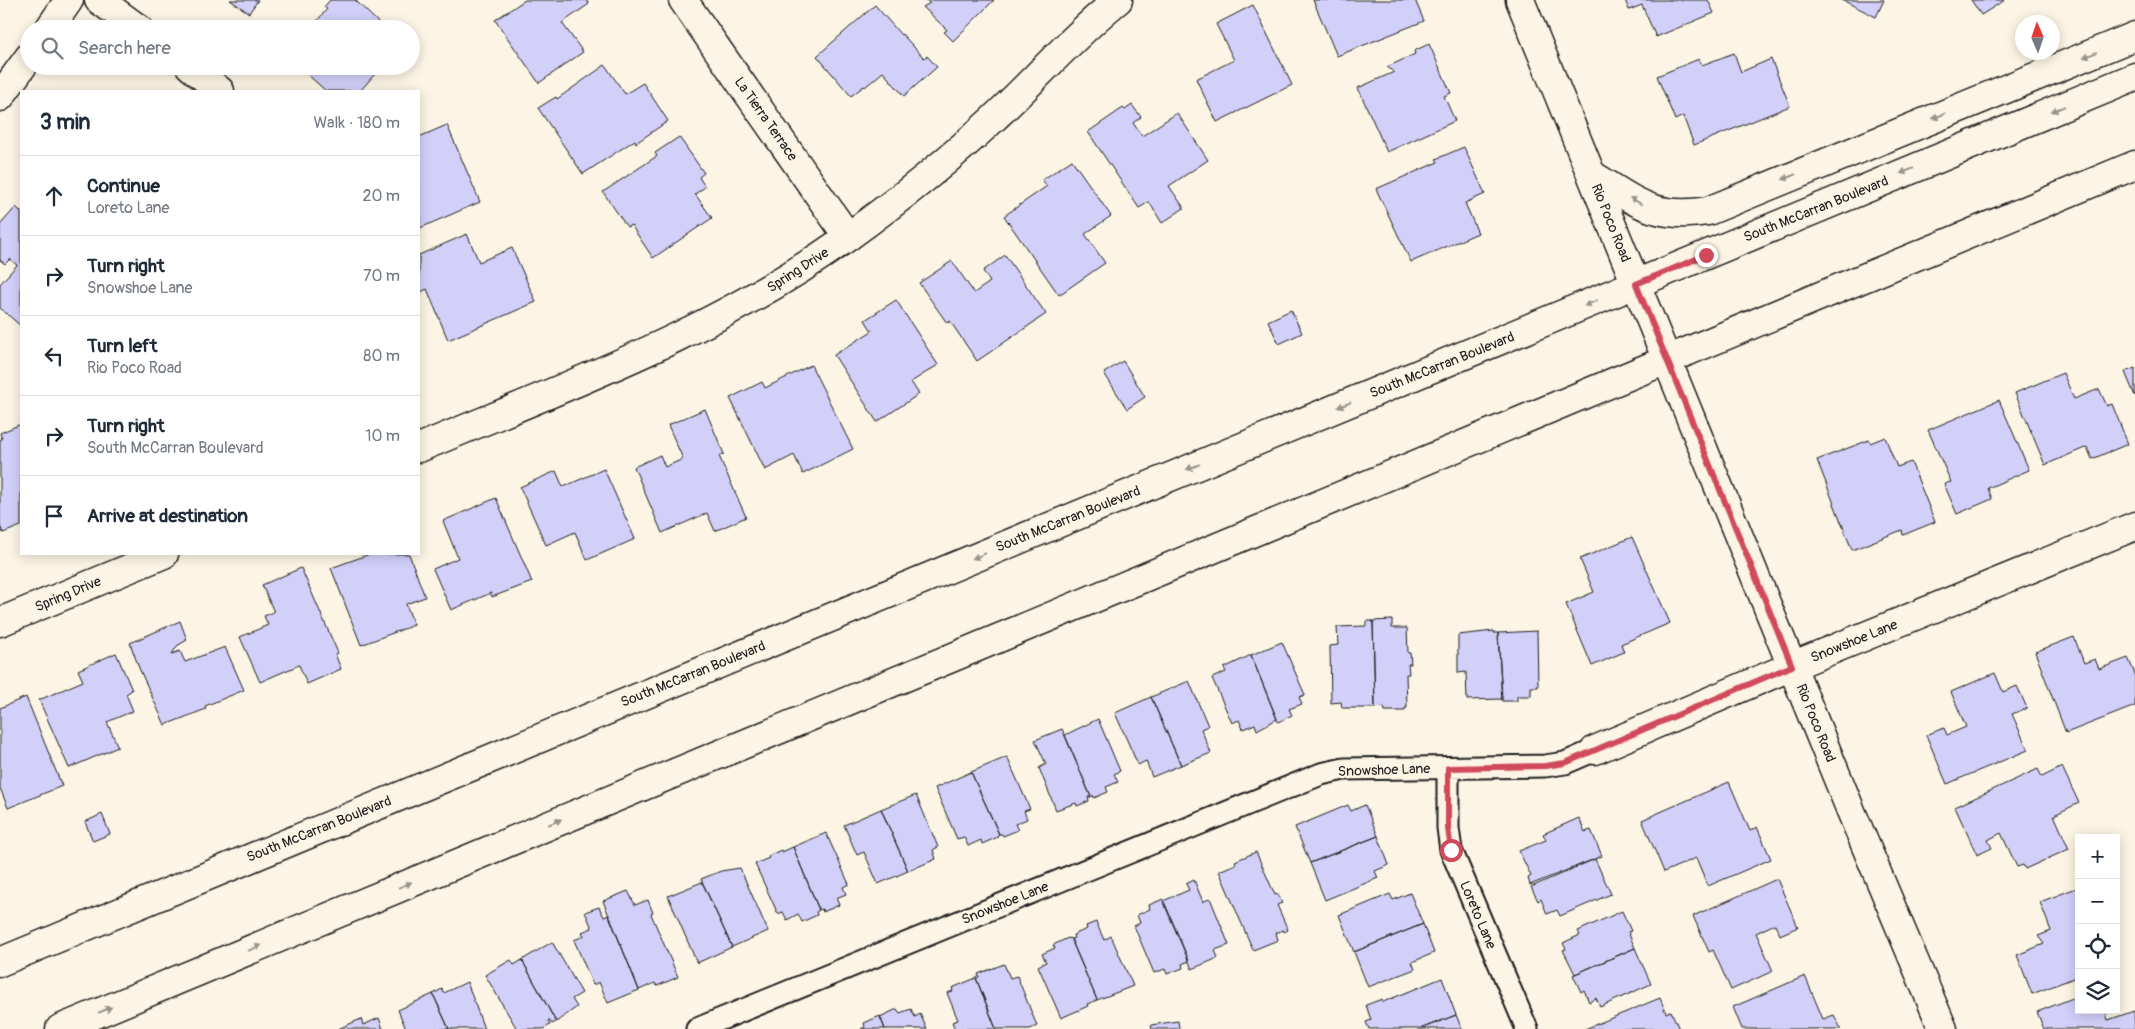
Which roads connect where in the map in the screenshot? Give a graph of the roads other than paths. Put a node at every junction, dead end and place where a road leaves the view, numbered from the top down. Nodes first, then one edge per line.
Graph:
1 (70, 0) edge
2 (99, 0) edge
3 (684, 0) edge
4 (1118, 0) edge
5 (1520, 0) edge
6 (56, 20) edge
7 (127, 20) edge
8 (2135, 36) edge
9 (20, 69) edge
10 (201, 75) edge
11 (2135, 77) edge
12 (219, 90) edge
13 (0, 97) edge
14 (2135, 165) edge
15 (1592, 176) junction
16 (848, 237) junction
17 (1636, 284) junction
18 (1667, 358) junction
19 (420, 448) edge
20 (2135, 526) edge
21 (162, 555) edge
22 (0, 622) edge
23 (1792, 666) junction
24 (1595, 750) joint
25 (1448, 768) junction
26 (0, 962) edge
27 (60, 1029) edge
28 (697, 1029) edge
29 (1527, 1029) edge
30 (1943, 1029) edge

1 - 6 main road
2 - 7 main road
3 - 16 main road, La Tierra Terrace
4 - 16 main road, Spring Drive
5 - 15 main road, Rio Poco Road
8 -> 15 main road
9 - 13 main road
10 - 12 main road
11 -> 17 main road, South McCarran Boulevard
14 - 18 main road
15 - 17 main road, Rio Poco Road
16 - 19 main road, Spring Drive
17 - 18 main road, Rio Poco Road
17 -> 26 main road, South McCarran Boulevard
18 - 23 main road, Rio Poco Road
27 -> 18 main road
20 - 23 main road, Snowshoe Lane
21 - 22 main road, Spring Drive
23 - 24 main road, Snowshoe Lane
23 - 30 main road, Rio Poco Road
24 - 25 lane, Snowshoe Lane
25 - 28 lane, Snowshoe Lane
25 - 29 lane, Loreto Lane

